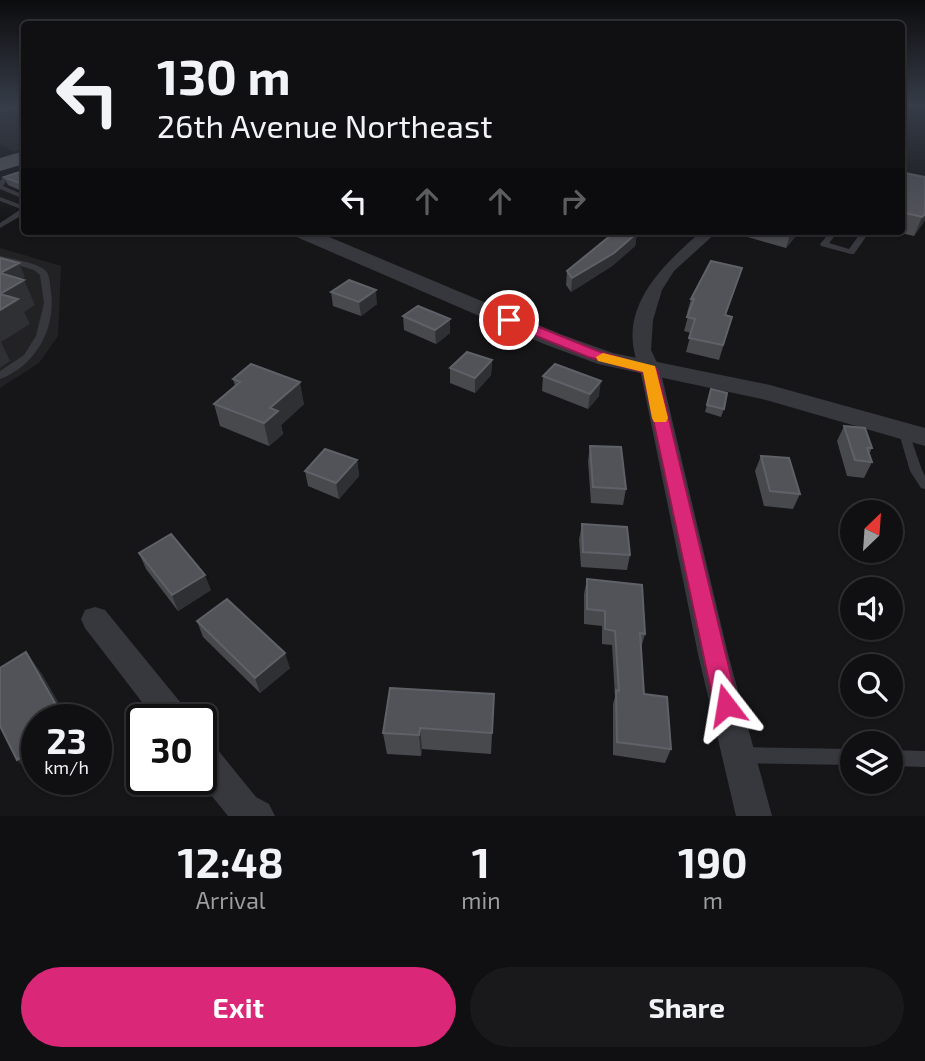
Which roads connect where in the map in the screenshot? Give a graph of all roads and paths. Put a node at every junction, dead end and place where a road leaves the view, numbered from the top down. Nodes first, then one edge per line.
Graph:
1 (6, 167) edge
2 (0, 187) edge
3 (21, 196) edge
4 (0, 199) edge
5 (21, 208) edge
6 (21, 211) edge
7 (0, 226) edge
8 (308, 235) edge
9 (705, 235) edge
10 (832, 235) edge
11 (863, 235) edge
12 (0, 258) edge
13 (650, 369) junction
14 (0, 376) edge
15 (914, 434) edge
16 (925, 485) edge
17 (95, 619) dead end
18 (162, 704) edge
19 (739, 755) junction
20 (840, 757) edge
21 (903, 758) edge
22 (925, 759) edge
23 (217, 776) edge
24 (257, 816) edge
25 (754, 816) edge

1 - 2 lane
2 - 3 lane
4 - 5 lane
6 - 7 lane
8 - 13 street
9 - 13 street
10 - 11 lane
12 - 14 lane
13 - 15 street
13 - 19 street
15 - 16 lane
17 - 18 street
19 - 20 lane
19 - 25 street
21 - 22 lane
23 - 24 street

